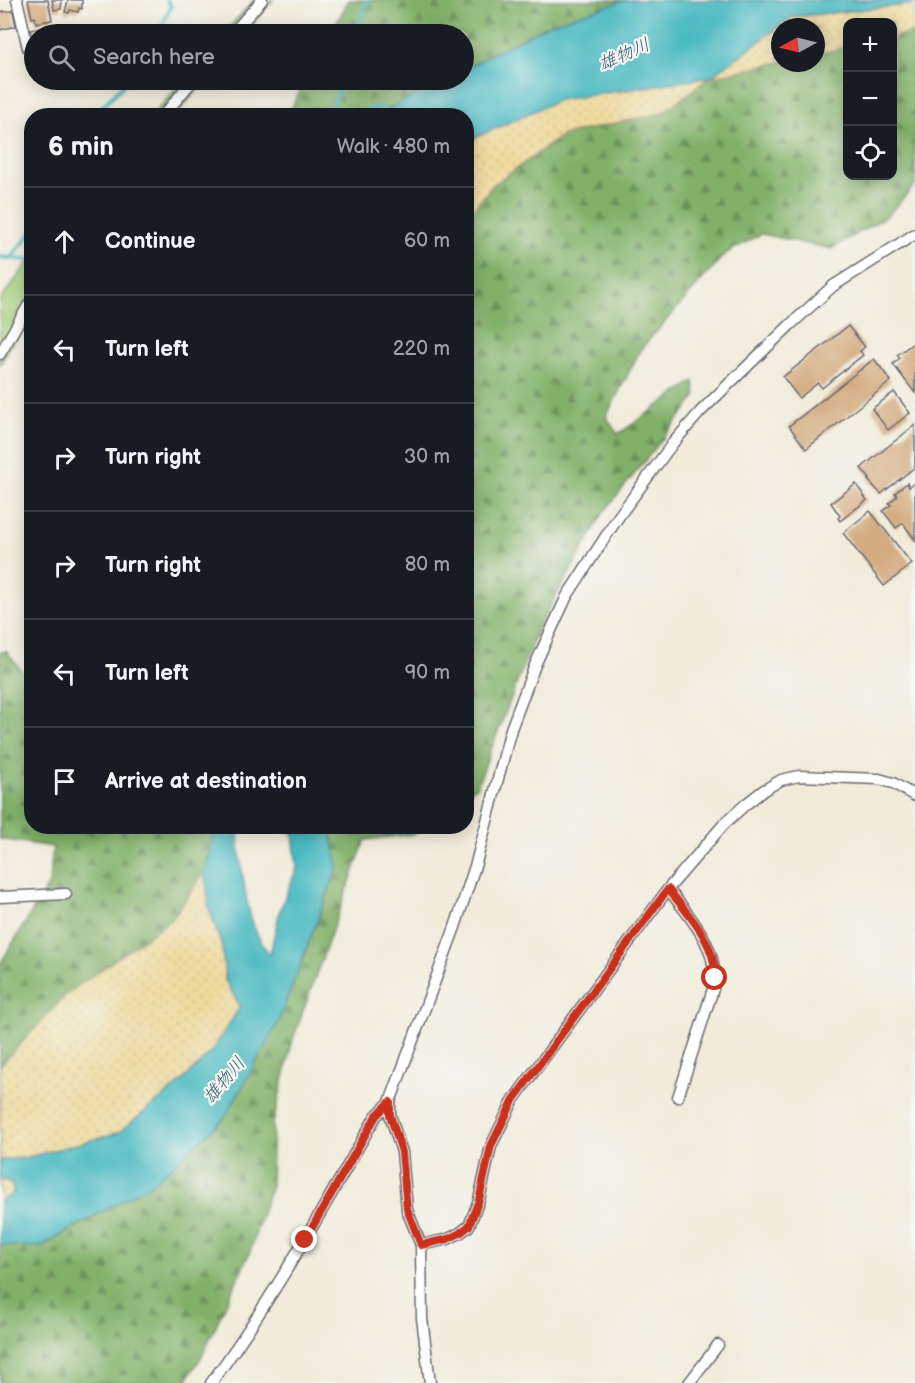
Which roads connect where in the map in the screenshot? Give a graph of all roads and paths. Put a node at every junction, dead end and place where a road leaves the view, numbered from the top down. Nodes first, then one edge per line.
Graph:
1 (17, 0) edge
2 (262, 0) edge
3 (241, 24) edge
4 (24, 31) edge
5 (185, 90) edge
6 (170, 108) edge
7 (915, 234) edge
8 (24, 313) edge
9 (0, 354) edge
10 (915, 796) edge
11 (668, 889) junction
12 (66, 894) dead end
13 (0, 897) edge
14 (678, 1097) dead end
15 (390, 1102) junction
16 (421, 1245) junction
17 (718, 1345) dead end
18 (211, 1383) edge
19 (430, 1383) edge
20 (689, 1383) edge

1 - 4 street
2 - 3 street
5 - 6 street
7 - 15 street
8 - 9 street
10 - 11 street
11 - 14 street
11 - 16 street
12 - 13 street
15 - 16 street
15 - 18 street
16 - 19 street
17 - 20 street

